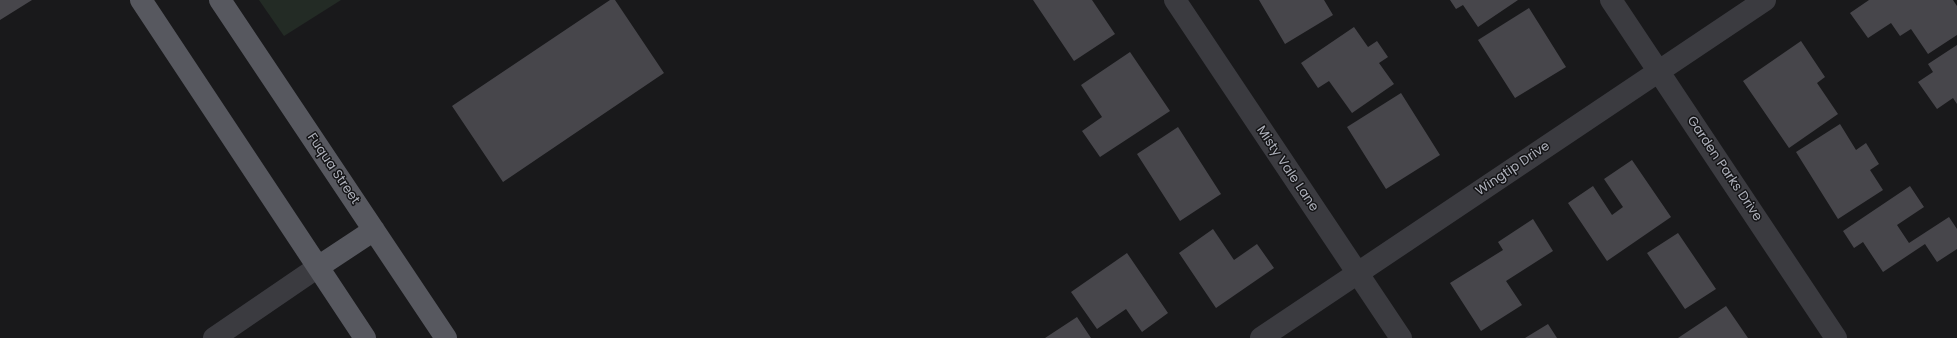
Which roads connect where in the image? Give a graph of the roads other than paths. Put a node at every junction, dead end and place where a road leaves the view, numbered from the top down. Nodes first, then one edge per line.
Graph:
1 (141, 0) edge
2 (220, 0) edge
3 (1175, 0) edge
4 (1611, 0) edge
5 (1765, 0) edge
6 (1658, 71) junction
7 (374, 230) junction
8 (318, 267) junction
9 (1357, 273) junction
10 (214, 338) edge
11 (365, 338) edge
12 (446, 338) edge
13 (1261, 338) edge
14 (1401, 338) edge
15 (1836, 338) edge

1 - 8 main road
2 - 7 main road, Fuqua Street
3 - 9 street, Misty Vale Lane
4 - 6 street, Garden Parks Drive
5 - 6 street, Wingtip Drive
6 - 9 street, Wingtip Drive
6 - 15 street, Garden Parks Drive
7 - 8 main road
7 - 12 main road, Fuqua Street
8 - 10 street
8 - 11 main road
9 - 13 street, Wingtip Drive
9 - 14 street, Misty Vale Lane

